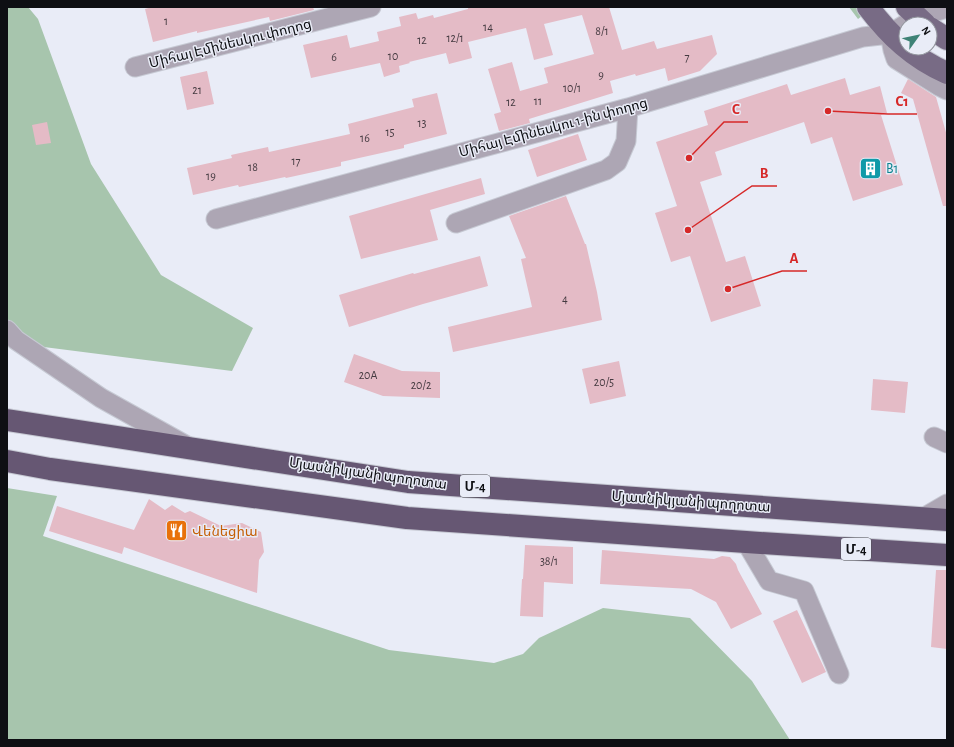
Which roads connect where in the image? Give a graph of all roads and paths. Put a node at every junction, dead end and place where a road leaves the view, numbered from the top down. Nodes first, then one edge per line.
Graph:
1 (371, 7) edge
2 (868, 7) edge
3 (947, 8) edge
4 (928, 16) edge
5 (898, 22) edge
6 (898, 27) edge
7 (919, 56) edge
8 (135, 67) dead end
9 (944, 80) edge
10 (628, 108) junction
11 (216, 219) dead end
12 (456, 223) dead end
13 (7, 330) edge
14 (7, 420) edge
15 (192, 448) junction
16 (7, 461) edge
17 (947, 504) edge
18 (923, 518) junction
19 (947, 520) edge
20 (746, 542) junction
21 (947, 555) edge
22 (839, 674) dead end

1 - 8 street, Միհայ Էմինեսկու փողոց
2 - 5 main road
3 - 4 street, Միհայ Էմինեսկու 1-ին փողոց
6 - 10 street, Միհայ Էմինեսկու 1-ին փողոց
7 - 9 main road
10 - 11 street, Միհայ Էմինեսկու 1-ին փողոց
10 - 12 street
13 - 15 street
14 - 15 highway, Մյասնիկյանի պողոտա / Մ-4
15 - 18 highway, Մյասնիկյանի պողոտա / Մ-4
16 - 20 highway, Մ-4
17 - 18 street
18 - 19 highway, Մյասնիկյանի պողոտա / Մ-4
20 - 21 highway, Մ-4
20 - 22 street

